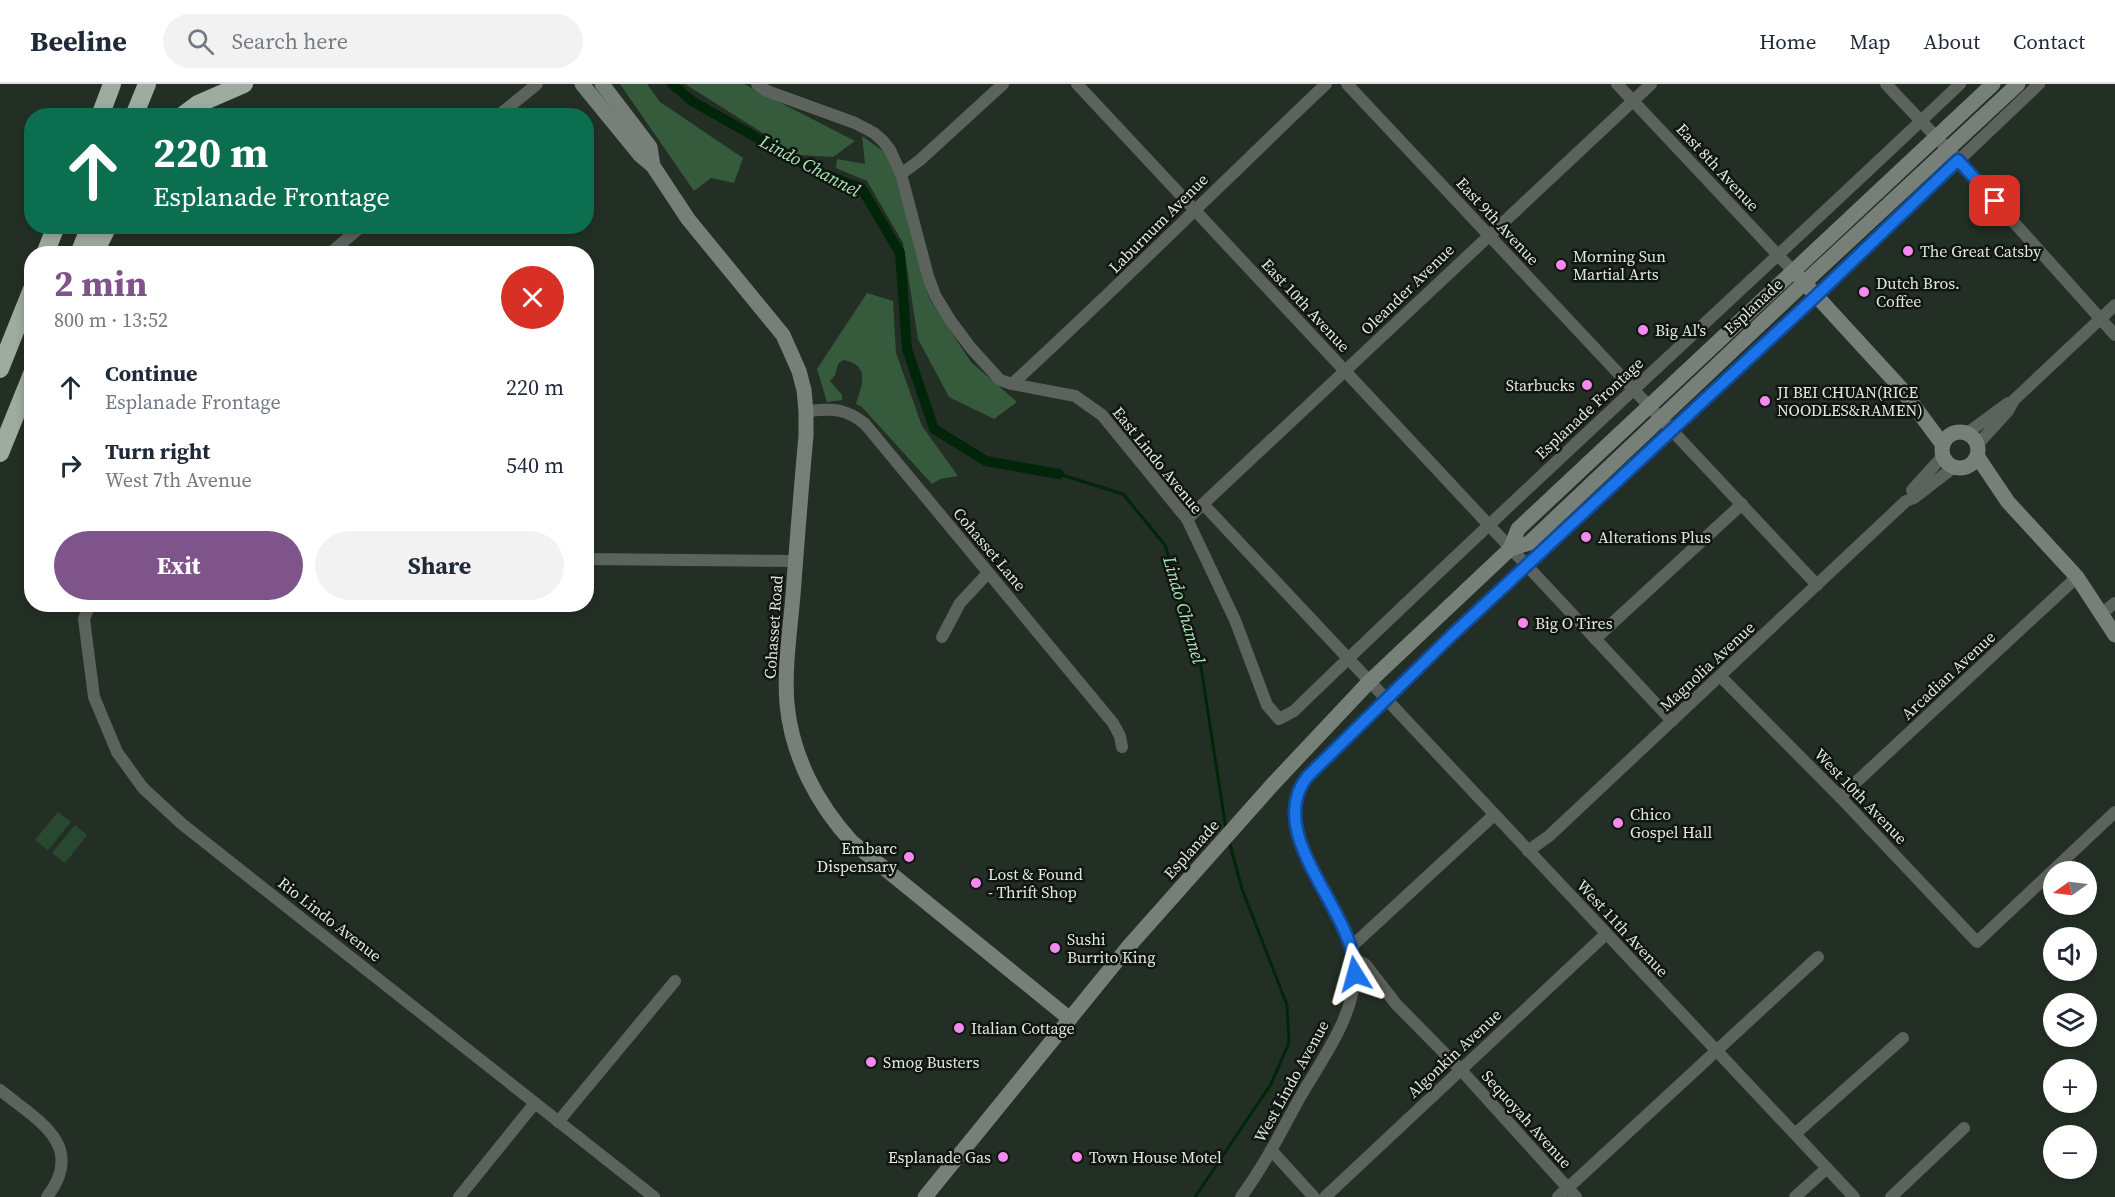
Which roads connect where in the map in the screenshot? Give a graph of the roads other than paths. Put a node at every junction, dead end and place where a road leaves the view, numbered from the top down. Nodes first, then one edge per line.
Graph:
1 (112, 84) edge
2 (147, 84) edge
3 (244, 84) edge
4 (537, 84) edge
5 (582, 84) edge
6 (602, 84) edge
7 (757, 84) edge
8 (1002, 84) edge
9 (1077, 84) edge
10 (1326, 84) edge
11 (1347, 84) edge
12 (1617, 84) edge
13 (1651, 84) edge
14 (1886, 84) edge
15 (1960, 84) edge
16 (1994, 84) edge
17 (2018, 84) edge
18 (2039, 84) edge
19 (1633, 101) junction
20 (103, 108) edge
21 (137, 108) edge
22 (193, 108) edge
23 (508, 108) edge
24 (1920, 121) junction
25 (1936, 138) junction
26 (1953, 155) junction
27 (653, 166) junction
28 (901, 174) junction
29 (1194, 209) junction
30 (353, 234) edge
31 (1488, 235) junction
32 (338, 246) edge
33 (1779, 254) junction
34 (1799, 278) junction
35 (1816, 296) junction
36 (2115, 304) edge
37 (24, 309) edge
38 (2100, 319) junction
39 (2115, 334) edge
40 (0, 369) edge
41 (1345, 371) junction
42 (1012, 384) junction
43 (1900, 387) junction
44 (1632, 389) junction
45 (24, 394) edge
46 (1649, 407) junction
47 (807, 411) junction
48 (1660, 419) junction
49 (1671, 431) junction
50 (1969, 442) junction
51 (0, 453) edge
52 (1951, 459) junction
53 (2008, 502) junction
54 (1203, 504) junction
55 (1742, 504) junction
56 (1187, 519) junction
57 (1488, 526) junction
58 (1510, 549) junction
59 (594, 560) edge
60 (795, 561) junction
61 (1527, 567) junction
62 (988, 573) junction
63 (2077, 577) junction
64 (1817, 585) junction
65 (2115, 603) edge
66 (87, 612) edge
67 (2102, 613) junction
68 (2115, 635) edge
69 (942, 638) dead end
70 (1595, 639) junction
71 (1348, 659) junction
72 (1720, 676) junction
73 (1370, 681) junction
74 (1386, 699) junction
75 (1267, 705) joint
76 (1672, 721) junction
77 (1122, 747) dead end
78 (1840, 796) junction
79 (2115, 812) edge
80 (1494, 815) junction
81 (1528, 850) junction
82 (1606, 934) junction
83 (1352, 946) junction
84 (1818, 957) dead end
85 (1355, 959) junction
86 (675, 981) dead end
87 (1070, 1019) junction
88 (1903, 1038) dead end
89 (1716, 1052) junction
90 (1461, 1070) junction
91 (0, 1090) edge
92 (535, 1103) junction
93 (558, 1122) junction
94 (1964, 1128) dead end
95 (1795, 1134) junction
96 (1271, 1150) junction
97 (1827, 1168) junction
98 (1567, 1194) edge
99 (647, 1195) edge
100 (47, 1197) edge
101 (459, 1197) edge
102 (925, 1197) edge
103 (1241, 1197) edge
104 (1314, 1197) edge
105 (1325, 1197) edge
106 (1796, 1197) edge
107 (1854, 1197) edge
108 (1891, 1197) edge

1 - 20 highway
2 - 21 highway
3 - 22 highway
4 - 23 street
5 - 27 main road, Cohasset Road
6 - 27 main road, Cohasset Road
7 - 28 street, East Lindo Avenue
8 - 28 street
9 - 29 street, East 10th Avenue
10 - 29 street, Laburnum Avenue
11 - 31 street, East 9th Avenue
12 - 19 street, East 8th Avenue
13 - 19 street, Oleander Avenue
14 - 24 street
15 - 24 street, Esplanade Frontage
16 - 25 main road, Esplanade
17 - 26 main road, Esplanade
18 - 26 street
19 - 31 street, Oleander Avenue
19 - 33 street, East 8th Avenue
24 - 25 street
24 - 33 street, Esplanade Frontage
25 - 26 street
25 - 34 main road, Esplanade
26 - 34 main road, Esplanade
26 - 35 street
26 - 38 street
27 - 47 main road, Cohasset Road
28 - 42 street, East Lindo Avenue
29 - 41 street, East 10th Avenue
29 - 42 street, Laburnum Avenue
30 - 32 street
31 - 41 street, Oleander Avenue
31 - 44 street, East 9th Avenue
33 - 34 street, East 8th Avenue
33 - 44 street, Esplanade Frontage
34 - 35 main road
34 - 46 main road, Esplanade
34 - 48 main road, Esplanade
35 - 43 main road
35 - 49 street
36 - 38 street
37 - 40 highway
38 - 39 street
38 - 50 street
41 - 54 street, Oleander Avenue
41 - 57 street, East 10th Avenue
42 - 56 street, East Lindo Avenue
43 - 50 main road
43 - 52 main road
44 - 46 street, East 9th Avenue
44 - 57 street, Esplanade Frontage
45 - 51 highway
46 - 48 street, East 9th Avenue
46 - 58 main road, Esplanade
47 - 60 main road, Cohasset Road
47 - 62 street, Cohasset Lane
48 - 49 street, East 9th Avenue
48 - 58 main road, Esplanade
49 - 55 street, East 9th Avenue
49 - 61 street
50 - 52 main road
50 - 52 main road
50 - 53 main road
52 - 53 main road
52 - 64 street, Magnolia Avenue
53 - 63 main road
54 - 56 street, Oleander Avenue
54 - 71 street, West 11th Avenue
55 - 64 street, East 9th Avenue
55 - 70 street
56 - 75 street, East Lindo Avenue
57 - 58 street, East 10th Avenue
57 - 71 street, Esplanade Frontage
58 - 61 street
58 - 73 main road, Esplanade
59 - 60 street
60 - 87 main road, Cohasset Road
61 - 70 street
61 - 74 street
62 - 69 street
62 - 77 street, Cohasset Lane
63 - 67 main road
63 - 78 street, Arcadian Avenue
64 - 72 street, Magnolia Avenue
65 - 67 street
66 - 92 street, Rio Lindo Avenue
67 - 68 main road
70 - 76 street
71 - 73 street, West 11th Avenue
71 - 75 street, Esplanade Frontage
72 - 76 street, Magnolia Avenue
72 - 78 street, West 10th Avenue
73 - 74 street, West 11th Avenue
73 - 87 main road, Esplanade
74 - 80 street, West 11th Avenue
74 - 83 street, West Lindo Avenue
76 - 81 street, Magnolia Avenue
78 - 79 street, West 10th Avenue
80 - 81 street, West 11th Avenue
80 - 83 street
81 - 82 street, West 11th Avenue
82 - 89 street, West 11th Avenue
82 - 90 street, Algonkin Avenue
83 - 85 street, West Lindo Avenue
84 - 89 street
85 - 90 street, Sequoyah Avenue
85 - 96 street, West Lindo Avenue
86 - 93 street
87 - 102 main road, Esplanade
88 - 95 street
89 - 95 street, West 11th Avenue
89 - 98 street
90 - 98 street, Sequoyah Avenue
90 - 105 street, Algonkin Avenue
91 - 100 street
92 - 93 street, Rio Lindo Avenue
92 - 101 street
93 - 99 street, Rio Lindo Avenue
94 - 108 street
95 - 97 street, West 11th Avenue
96 - 103 street, West Lindo Avenue
96 - 104 street
97 - 106 street
97 - 107 street, West 11th Avenue

